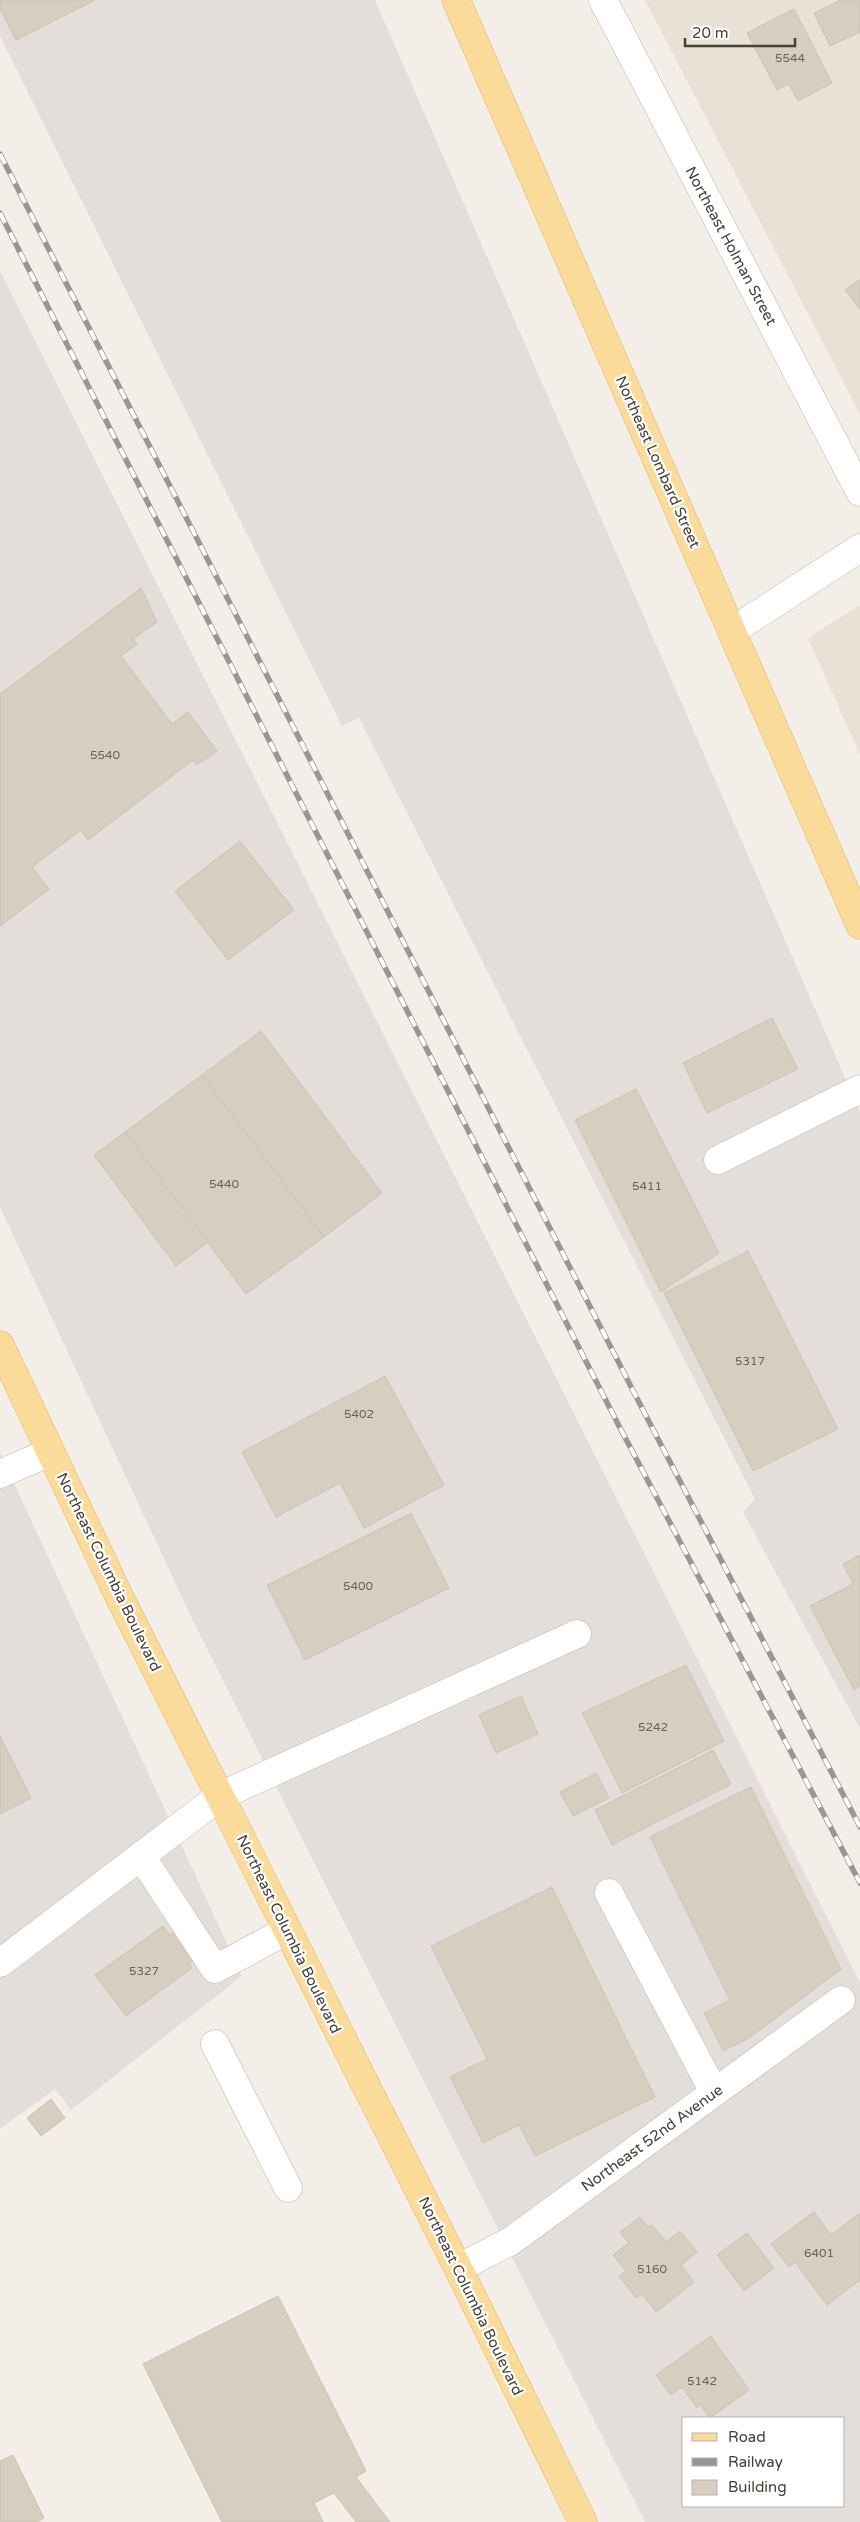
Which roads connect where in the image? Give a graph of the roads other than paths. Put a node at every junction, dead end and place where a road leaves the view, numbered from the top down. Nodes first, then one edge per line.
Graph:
1 (456, 0) edge
2 (603, 0) edge
3 (860, 492) edge
4 (860, 548) edge
5 (732, 631) junction
6 (860, 925) edge
7 (860, 1089) edge
8 (718, 1160) dead end
9 (0, 1345) edge
10 (50, 1452) junction
11 (0, 1474) edge
12 (577, 1634) dead end
13 (220, 1796) junction
14 (141, 1856) junction
15 (608, 1893) dead end
16 (286, 1931) junction
17 (0, 1963) edge
18 (841, 2000) dead end
19 (215, 2044) dead end
20 (714, 2092) junction
21 (288, 2188) dead end
22 (458, 2268) junction
23 (582, 2522) edge

1 - 5 main road, Northeast Lombard Street
2 - 3 street, Northeast Holman Street
4 - 5 street
5 - 6 main road, Northeast Lombard Street
7 - 8 street
9 - 10 main road, Northeast Columbia Boulevard
10 - 11 street
10 - 13 main road, Northeast Columbia Boulevard
12 - 13 street
13 - 14 street
13 - 16 main road, Northeast Columbia Boulevard
14 - 16 street
14 - 17 street
15 - 20 street
16 - 22 main road, Northeast Columbia Boulevard
18 - 20 street, Northeast 52nd Avenue
19 - 21 street
20 - 22 street, Northeast 52nd Avenue
22 - 23 main road, Northeast Columbia Boulevard

